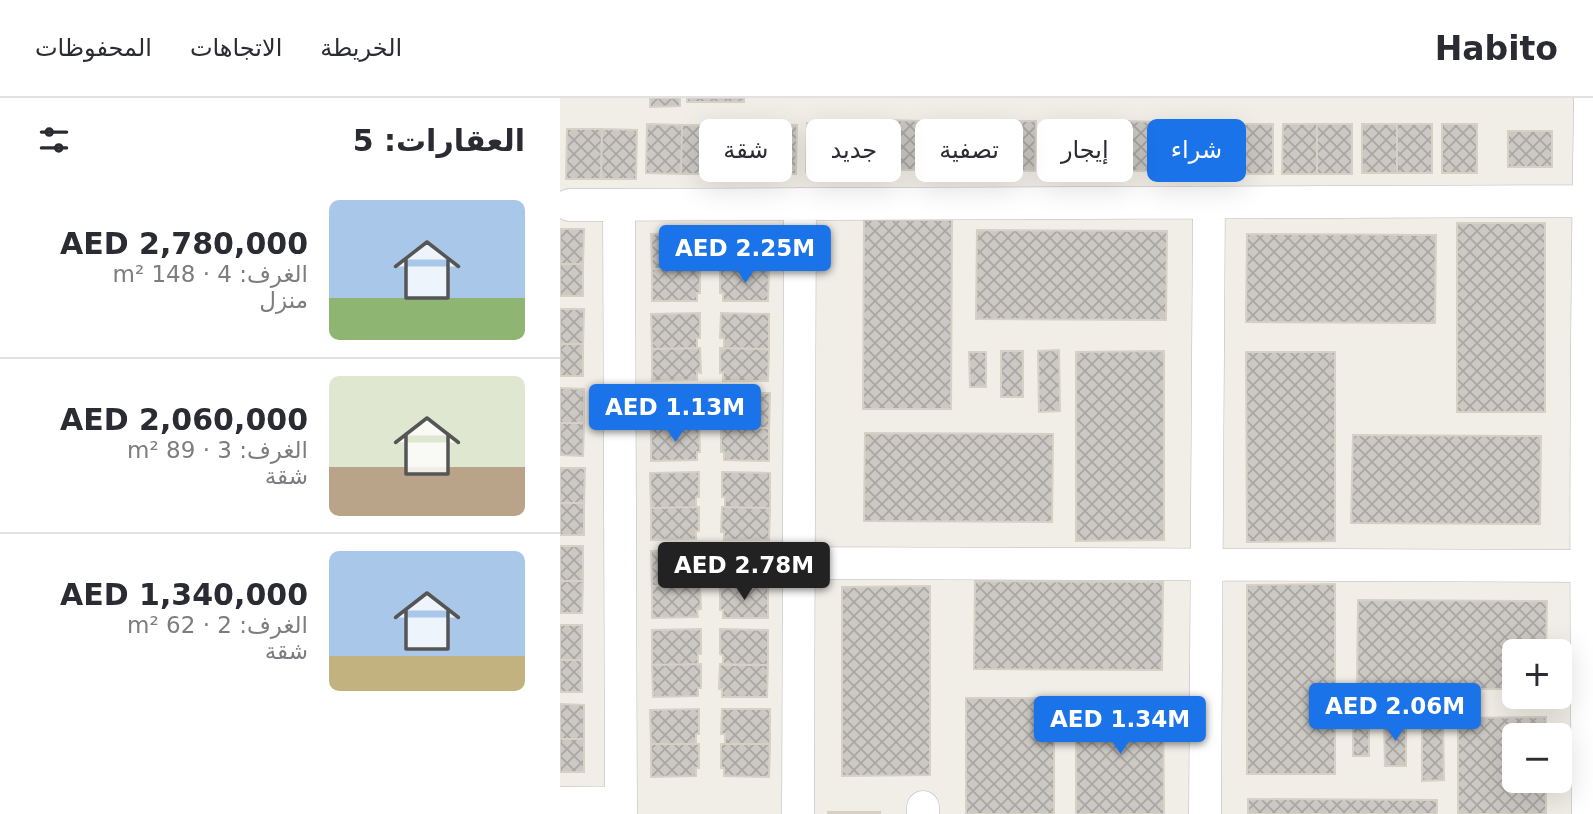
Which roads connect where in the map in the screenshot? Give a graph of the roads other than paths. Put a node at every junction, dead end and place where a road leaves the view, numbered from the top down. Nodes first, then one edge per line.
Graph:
1 (1590, 98) edge
2 (1587, 201) junction
3 (1209, 203) junction
4 (800, 204) junction
5 (569, 205) dead end
6 (619, 206) junction
7 (799, 563) junction
8 (1205, 564) junction
9 (1585, 566) junction
10 (560, 803) edge
11 (621, 808) edge
12 (798, 814) edge
13 (1205, 814) edge
14 (1588, 814) edge

1 - 2 street
2 - 3 street
2 - 9 street
3 - 4 street
3 - 8 street
4 - 6 street
4 - 7 street
5 - 6 street
6 - 11 street
7 - 8 street
7 - 12 street
8 - 9 street
8 - 13 street
9 - 14 street
10 - 11 street

